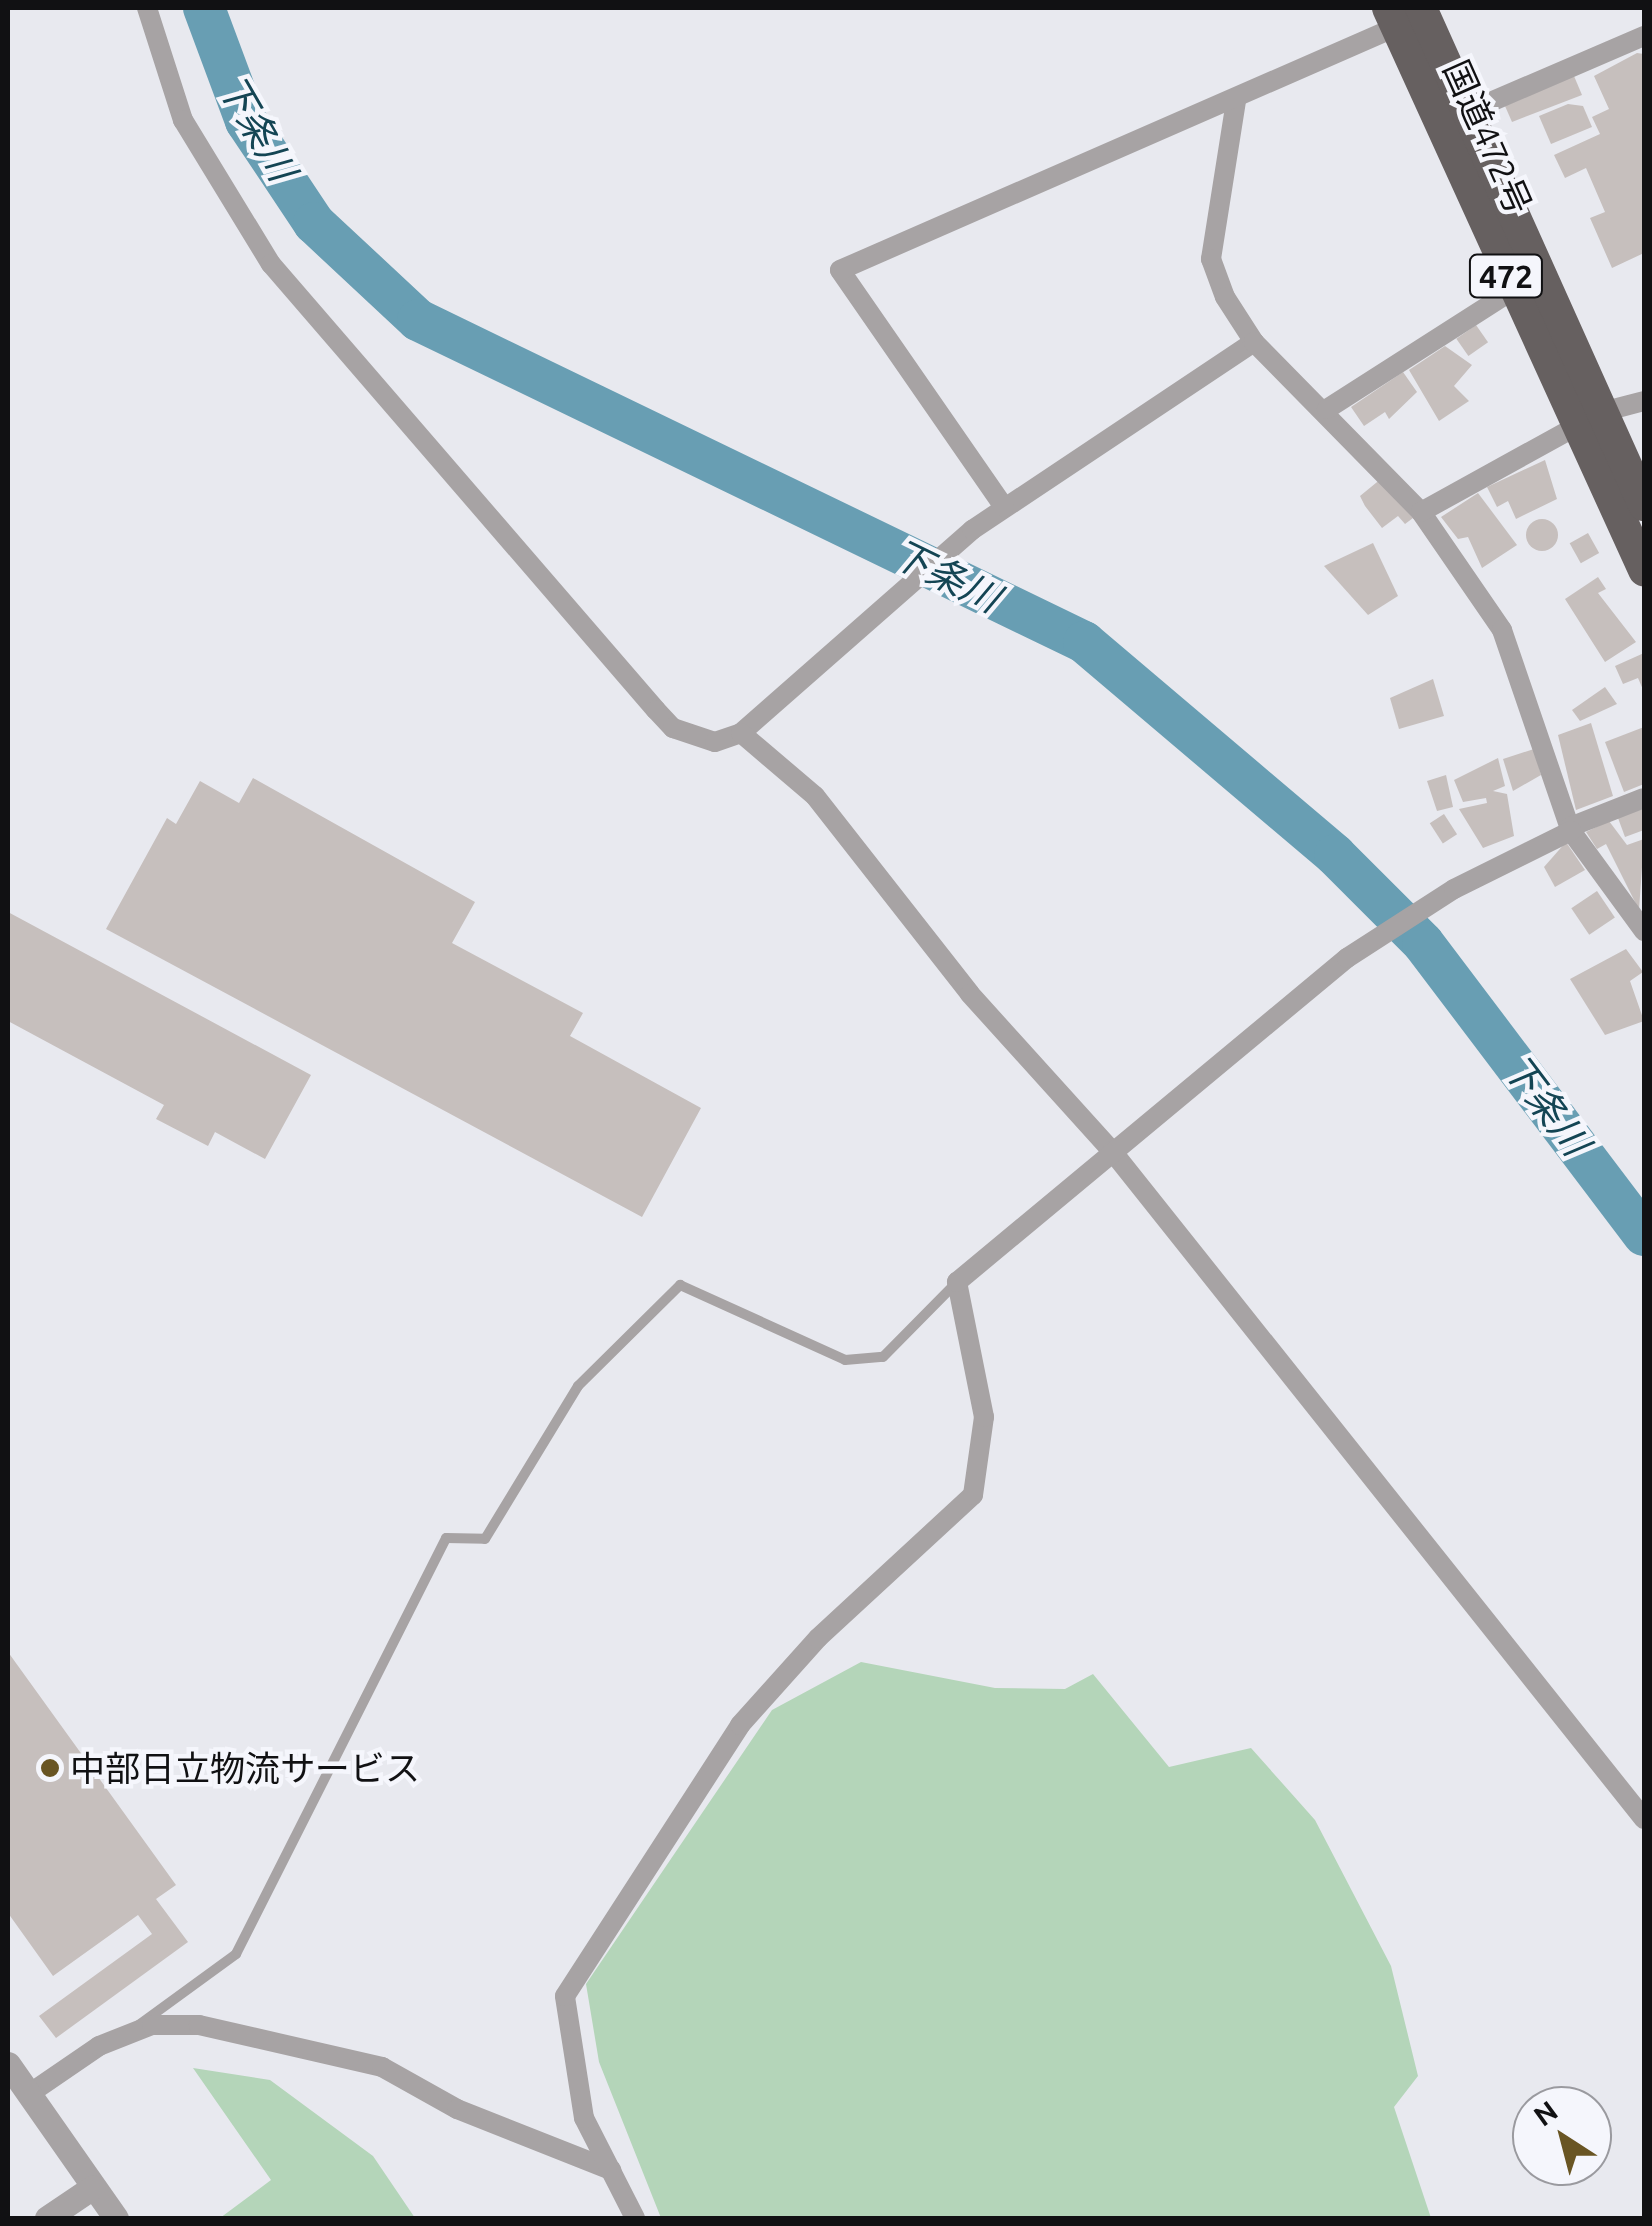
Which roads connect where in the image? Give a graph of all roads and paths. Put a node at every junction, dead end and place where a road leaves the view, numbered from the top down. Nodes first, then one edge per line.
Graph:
1 (146, 8) edge
2 (1402, 14) edge
3 (1644, 36) edge
4 (1236, 102) junction
5 (1453, 118) junction
6 (1513, 290) junction
7 (1254, 342) junction
8 (1644, 400) edge
9 (1327, 410) junction
10 (1590, 420) junction
11 (1644, 505) edge
12 (1004, 507) junction
13 (1421, 512) junction
14 (1644, 570) edge
15 (741, 733) junction
16 (1644, 798) edge
17 (1570, 829) junction
18 (1644, 931) edge
19 (1112, 1152) junction
20 (956, 1282) junction
21 (1644, 1819) edge
22 (133, 2032) junction
23 (8, 2064) edge
24 (29, 2094) junction
25 (611, 2170) junction
26 (93, 2187) junction
27 (48, 2218) edge
28 (116, 2218) edge
29 (635, 2218) edge

1 - 15 street
2 - 4 street
2 - 5 highway, 国道472号 / 472
3 - 5 street
4 - 7 street
4 - 12 street
5 - 6 highway, 国道472号 / 472
5 - 10 highway, 国道472号 / 472
6 - 9 street
6 - 10 highway, 国道472号 / 472
7 - 9 street
7 - 12 street
8 - 10 street
9 - 13 street
10 - 11 highway, 国道472号 / 472
10 - 13 street
10 - 14 highway, 国道472号 / 472
12 - 15 street
13 - 17 street
15 - 19 street
16 - 17 street
17 - 18 street
17 - 19 street
19 - 20 street
19 - 21 street
20 - 22 lane
20 - 25 street
22 - 24 street
22 - 25 street
23 - 24 street
24 - 26 street
25 - 29 street
26 - 27 street
26 - 28 street

